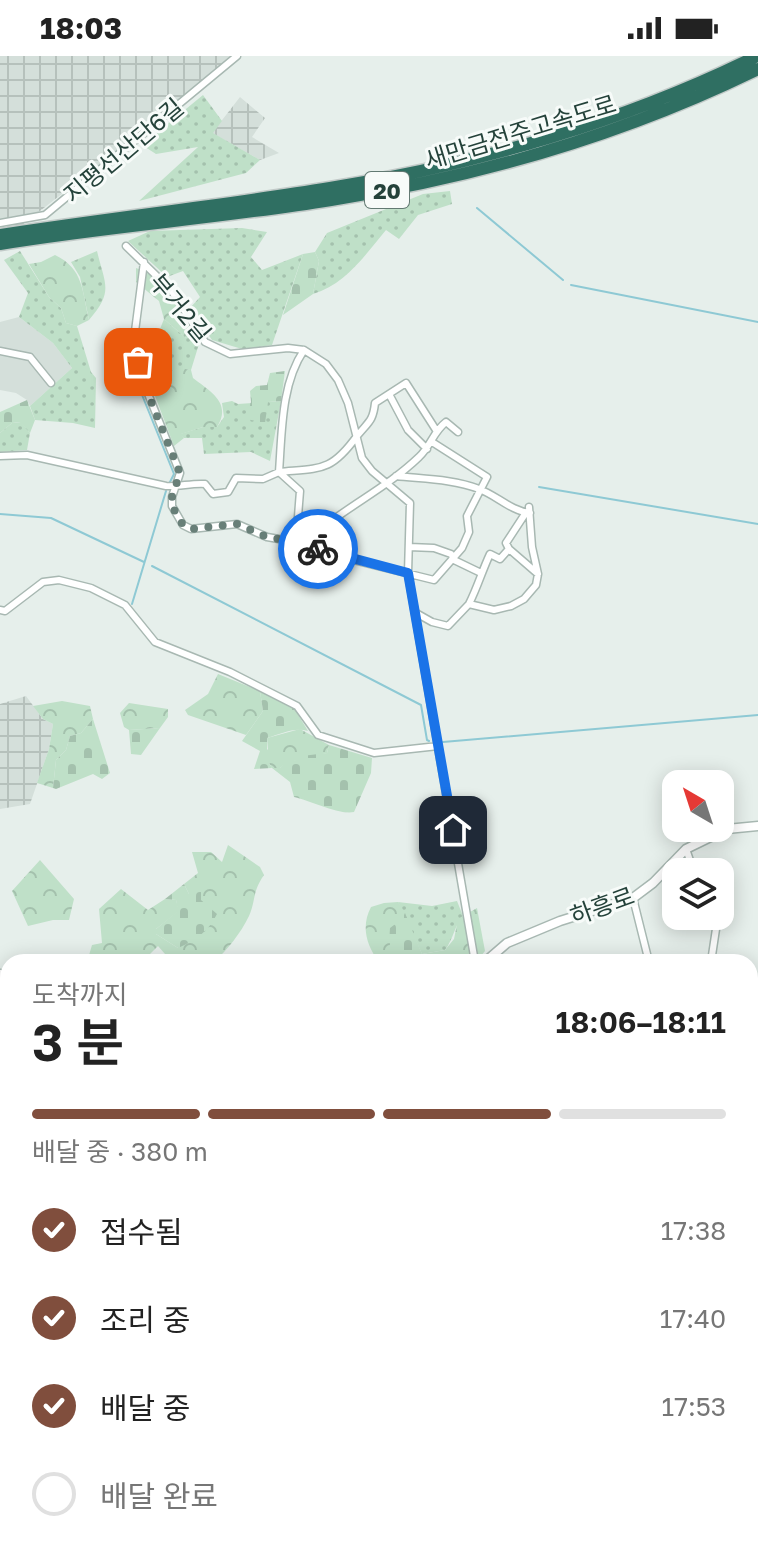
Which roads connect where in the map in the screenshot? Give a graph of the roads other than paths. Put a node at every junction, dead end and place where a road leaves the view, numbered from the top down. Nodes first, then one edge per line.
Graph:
1 (237, 56) edge
2 (757, 56) edge
3 (758, 69) edge
4 (0, 223) edge
5 (0, 235) edge
6 (0, 244) edge
7 (126, 246) dead end
8 (144, 262) junction
9 (304, 350) junction
10 (0, 351) edge
11 (51, 383) dead end
12 (389, 394) junction
13 (436, 430) junction
14 (458, 432) dead end
15 (356, 438) junction
16 (432, 442) junction
17 (427, 449) junction
18 (0, 456) edge
19 (279, 472) junction
20 (396, 476) junction
21 (388, 485) junction
22 (176, 487) junction
23 (481, 489) junction
24 (528, 511) junction
25 (296, 542) junction
26 (409, 547) junction
27 (509, 549) junction
28 (341, 557) junction
29 (454, 560) junction
30 (408, 573) junction
31 (481, 573) junction
32 (538, 574) junction
33 (469, 604) junction
34 (0, 610) edge
35 (416, 613) junction
36 (438, 746) junction
37 (758, 826) edge
38 (686, 849) junction
39 (689, 858) edge
40 (633, 898) junction
41 (716, 930) edge
42 (474, 954) edge
43 (494, 954) edge
44 (647, 954) edge
45 (712, 954) edge

1 - 4 street, 지평선산단6길
2 - 5 highway, 새만금전주고속도로 / 20
3 - 6 highway, 새만금전주고속도로 / 20
7 - 8 street, 부거2길
8 - 9 street, 부거2길
8 - 22 street
9 - 15 street
9 - 19 street
10 - 11 street
12 - 13 street
12 - 15 street
12 - 17 street
13 - 14 street
13 - 16 street
15 - 19 street
15 - 21 street
16 - 17 street
16 - 23 street
17 - 20 street
18 - 22 street
19 - 22 street
19 - 25 street
20 - 21 street
20 - 23 street
21 - 26 street
21 - 28 street
22 - 25 street
23 - 24 street
23 - 29 street
24 - 27 street
24 - 32 street
25 - 28 street
26 - 29 street
26 - 30 street
27 - 31 street
27 - 32 street
28 - 30 street
29 - 30 street
29 - 31 street
30 - 35 street
31 - 33 street
32 - 33 street
33 - 35 street
34 - 36 street
35 - 36 street
36 - 42 street
37 - 38 street, 하흥로
38 - 39 street
38 - 40 street, 하흥로
40 - 43 street, 하흥로
40 - 44 street
41 - 45 street

